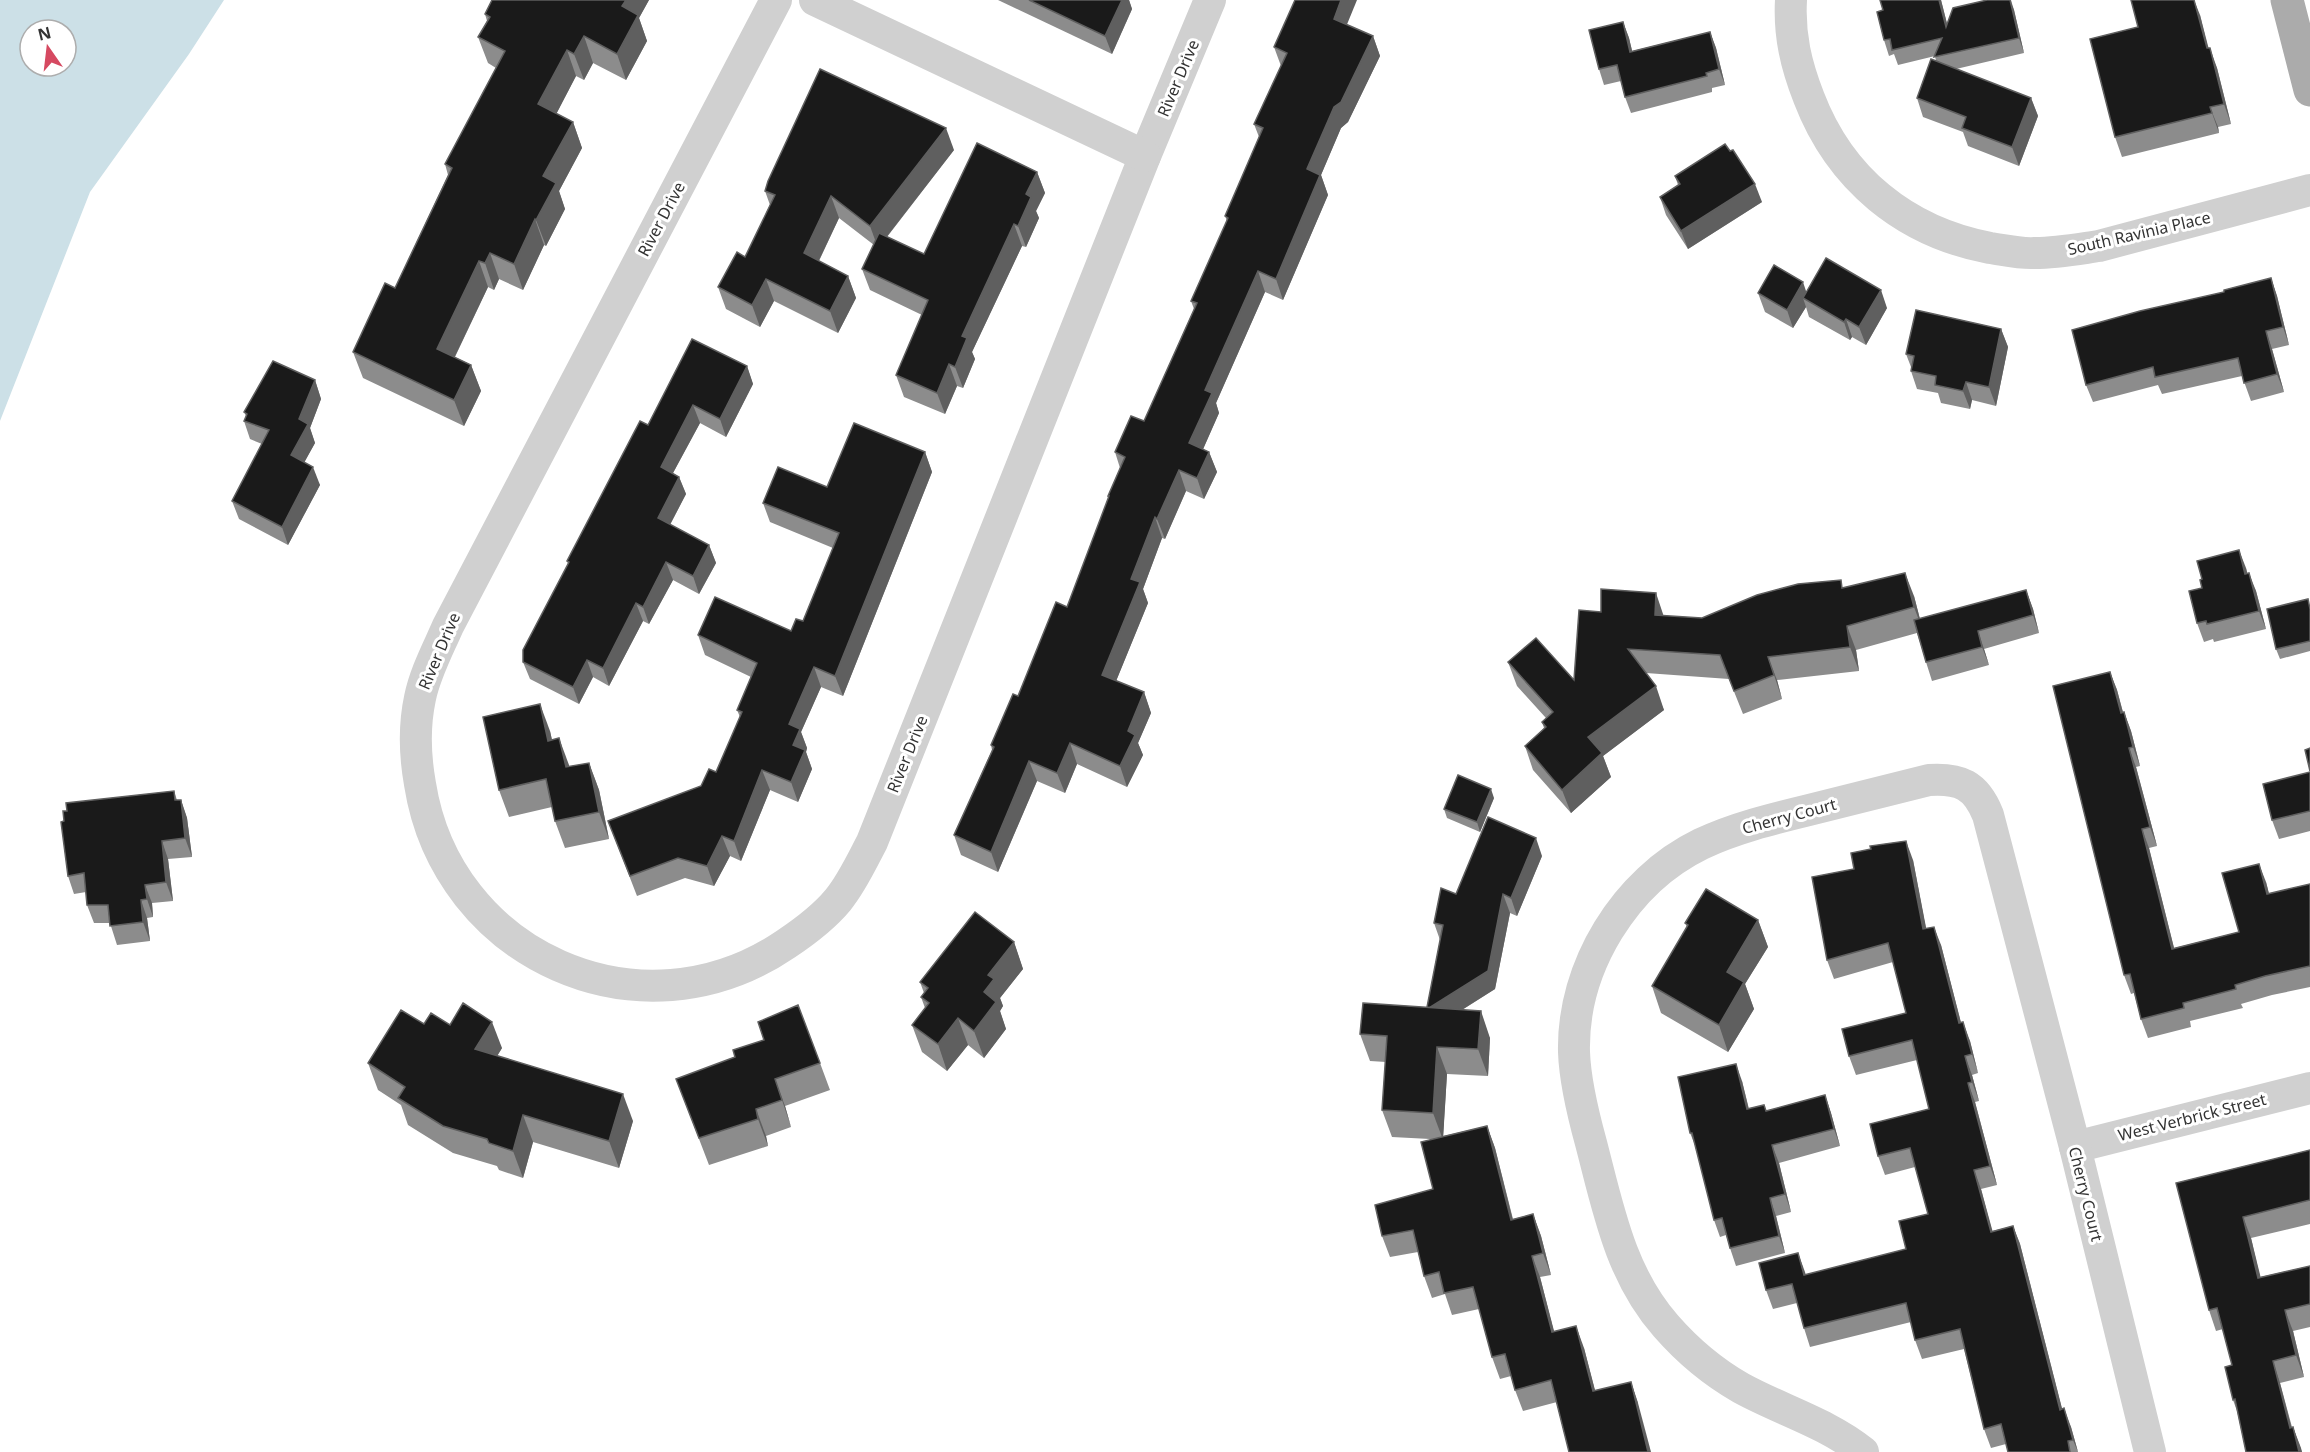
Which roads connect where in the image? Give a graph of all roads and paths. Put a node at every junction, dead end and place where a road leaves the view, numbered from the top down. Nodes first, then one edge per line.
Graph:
1 (776, 0) edge
2 (815, 0) edge
3 (1210, 0) edge
4 (1791, 0) edge
5 (2287, 0) edge
6 (2310, 90) edge
7 (1145, 156) junction
8 (2310, 190) edge
9 (2310, 1088) edge
10 (2075, 1147) junction
11 (1863, 1452) edge
12 (2150, 1452) edge

1 - 7 street, River Drive
2 - 7 street
3 - 7 street, River Drive
4 - 8 street, South Ravinia Place
5 - 6 main road
9 - 10 street, West Verbrick Street
10 - 11 street, Cherry Court
10 - 12 street, Cherry Court

